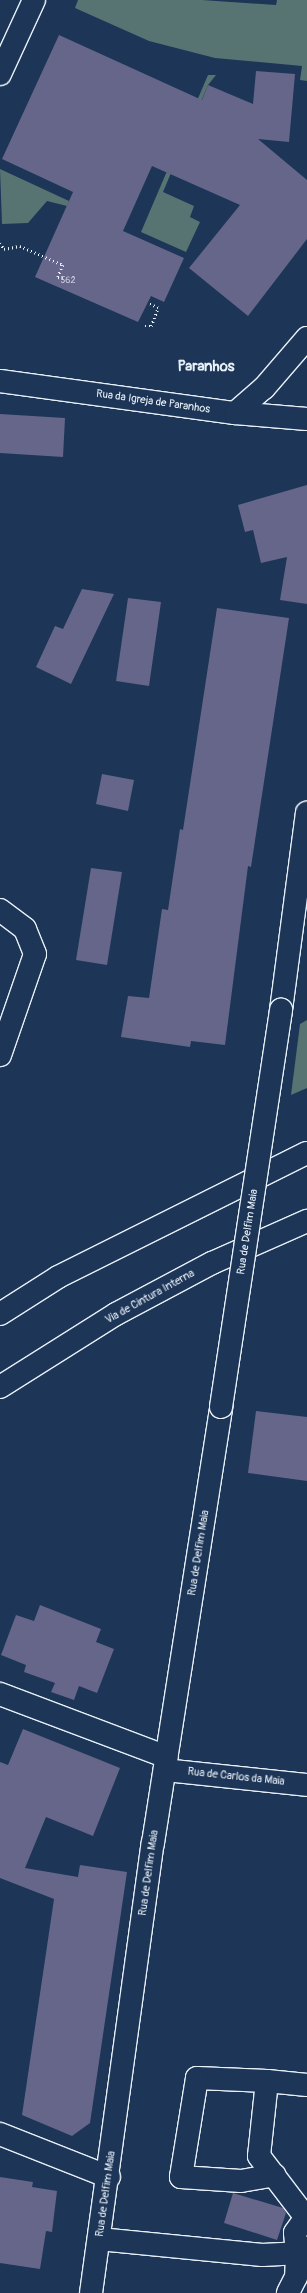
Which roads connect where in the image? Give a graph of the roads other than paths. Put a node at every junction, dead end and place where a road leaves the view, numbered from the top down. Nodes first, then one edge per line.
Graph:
1 (34, 0) edge
2 (0, 74) edge
3 (307, 338) edge
4 (0, 381) edge
5 (235, 413) junction
6 (307, 419) edge
7 (307, 813) edge
8 (0, 910) edge
9 (0, 1054) edge
10 (307, 1144) edge
11 (307, 1153) edge
12 (278, 1166) junction
13 (307, 1221) edge
14 (0, 1314) edge
15 (0, 1387) edge
16 (0, 1694) edge
17 (166, 1764) junction
18 (307, 1785) edge
19 (267, 2081) junction
20 (307, 2085) edge
21 (0, 2134) edge
22 (274, 2175) junction
23 (109, 2177) junction
24 (306, 2218) edge
25 (99, 2239) junction
26 (302, 2251) edge
27 (91, 2293) edge
28 (288, 2293) edge

1 - 2 main road
3 - 5 main road
4 - 5 main road, Rua da Igreja de Paranhos
5 - 6 main road, Rua da Igreja de Paranhos
7 - 17 main road, Rua de Delfim Maia, bridge
8 - 9 main road
10 - 12 main road
11 - 12 main road
12 - 14 main road
13 - 15 main road, Via de Cintura Interna
16 - 17 main road, Rua de Carlos da Maia
17 - 18 main road, Rua de Carlos da Maia
17 - 23 main road, Rua de Delfim Maia
19 - 20 main road
19 - 22 main road
19 - 22 main road
21 - 23 main road
22 - 24 main road
23 - 25 main road, Rua de Delfim Maia
24 - 26 main road
25 - 26 main road
25 - 27 main road, Rua de Delfim Maia
26 - 28 main road

